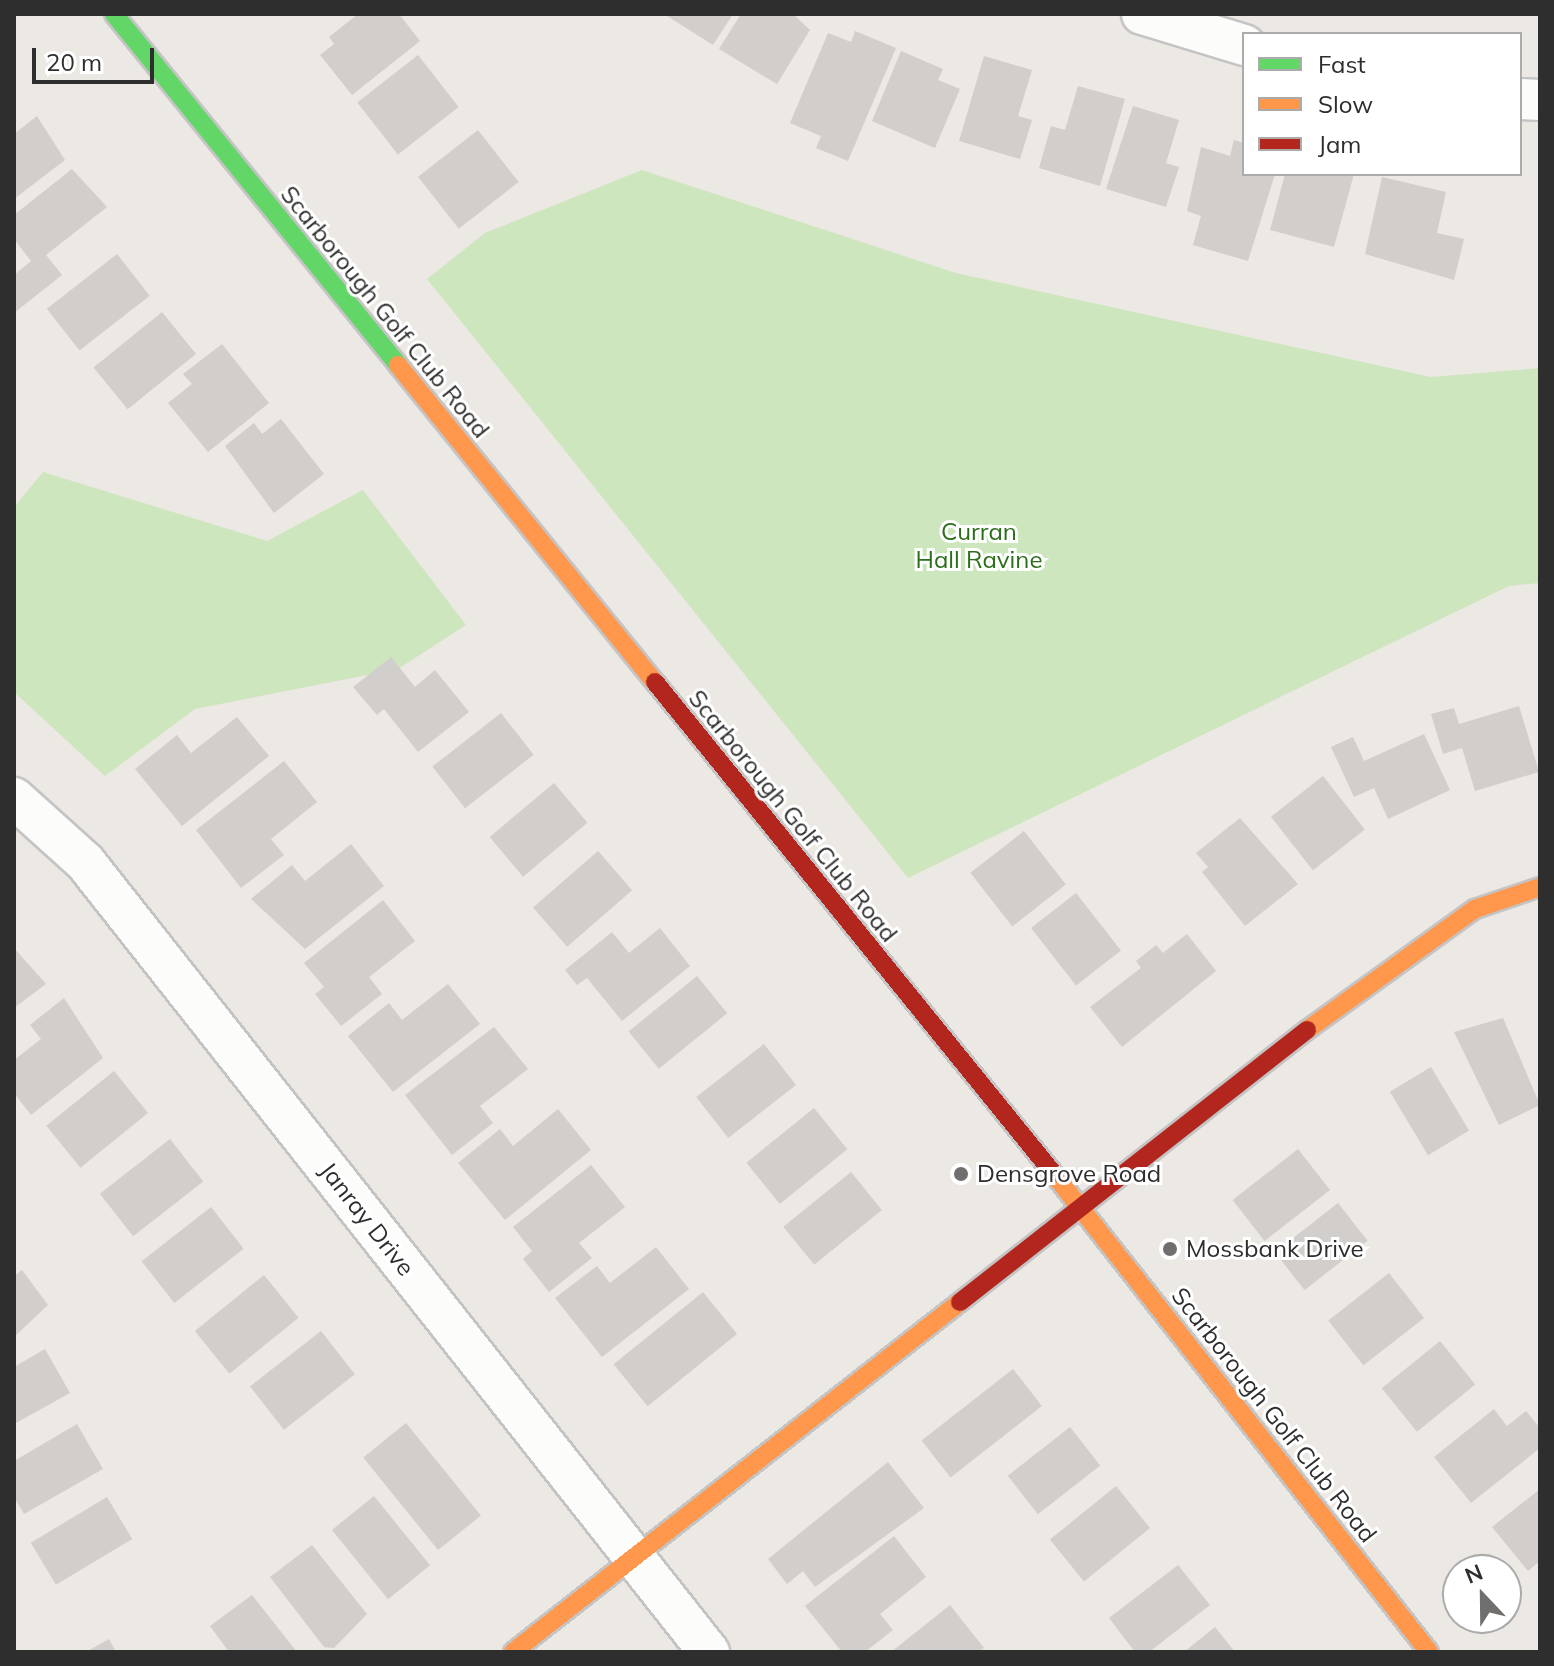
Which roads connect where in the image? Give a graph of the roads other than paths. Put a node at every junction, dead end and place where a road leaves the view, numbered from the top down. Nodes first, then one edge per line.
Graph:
1 (114, 14) edge
2 (1142, 14) edge
3 (1242, 44) edge
4 (14, 798) edge
5 (1540, 887) edge
6 (1078, 1204) junction
7 (633, 1556) junction
8 (513, 1652) edge
9 (709, 1652) edge
10 (1429, 1652) edge

1 - 6 street, Scarborough Golf Club Road
2 - 3 street
4 - 7 street, Janray Drive
5 - 6 street
6 - 7 street
6 - 10 street, Scarborough Golf Club Road
7 - 8 street
7 - 9 street, Janray Drive

